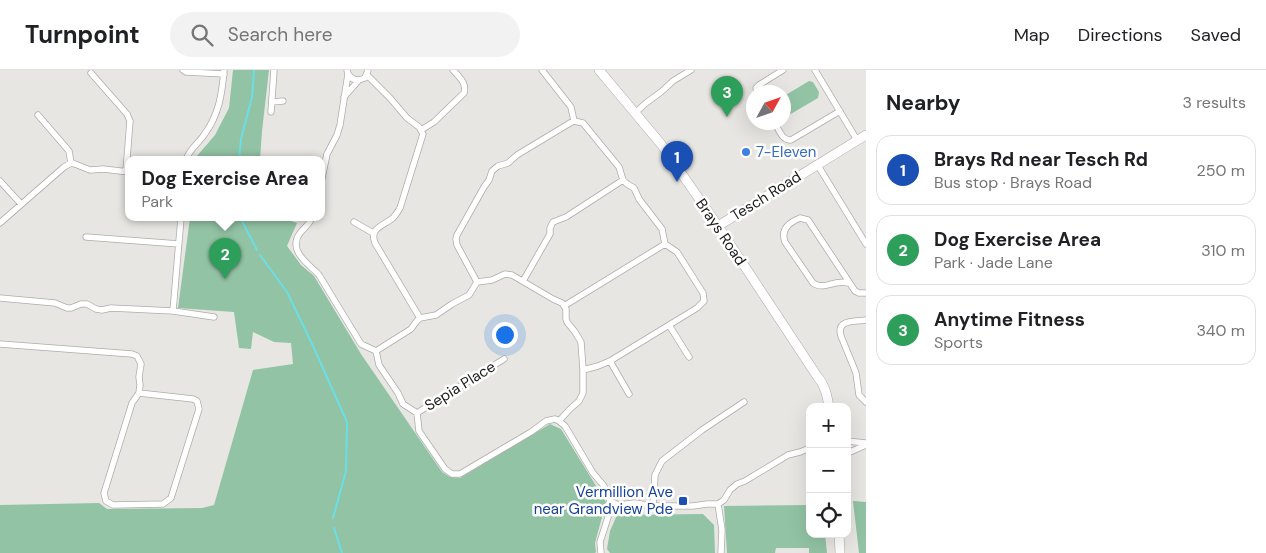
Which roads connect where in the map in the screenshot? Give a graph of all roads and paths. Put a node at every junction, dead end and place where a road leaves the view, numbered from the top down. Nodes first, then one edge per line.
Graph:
1 (183, 70) edge
2 (274, 70) edge
3 (453, 70) edge
4 (542, 70) edge
5 (599, 70) edge
6 (691, 70) edge
7 (783, 70) edge
8 (815, 70) edge
9 (91, 72) dead end
10 (224, 72) edge
11 (348, 72) edge
12 (367, 73) edge
13 (359, 80) junction
14 (759, 85) edge
15 (344, 96) junction
16 (284, 101) dead end
17 (272, 102) junction
18 (840, 111) junction
19 (272, 112) dead end
20 (635, 113) junction
21 (38, 115) dead end
22 (574, 121) junction
23 (421, 130) junction
24 (779, 130) edge
25 (866, 135) edge
26 (857, 140) junction
27 (129, 156) edge
28 (187, 156) edge
29 (71, 164) junction
30 (325, 164) edge
31 (817, 164) junction
32 (125, 172) edge
33 (623, 180) junction
34 (0, 181) edge
35 (21, 204) junction
36 (181, 221) edge
37 (311, 221) edge
38 (354, 222) dead end
39 (0, 223) edge
40 (718, 226) junction
41 (373, 233) junction
42 (86, 238) dead end
43 (179, 244) junction
44 (665, 244) junction
45 (866, 244) edge
46 (841, 270) junction
47 (523, 281) junction
48 (838, 281) junction
49 (477, 282) junction
50 (848, 282) junction
51 (866, 293) edge
52 (0, 298) edge
53 (564, 306) junction
54 (173, 312) junction
55 (214, 318) dead end
56 (420, 318) junction
57 (866, 320) edge
58 (669, 325) junction
59 (0, 344) edge
60 (376, 351) junction
61 (689, 357) dead end
62 (504, 359) dead end
63 (610, 361) junction
64 (583, 370) junction
65 (817, 376) junction
66 (139, 393) junction
67 (629, 394) dead end
68 (744, 402) dead end
69 (866, 402) edge
70 (822, 403) edge
71 (828, 403) edge
72 (417, 413) junction
73 (559, 421) junction
74 (851, 440) edge
75 (866, 444) edge
76 (806, 450) edge
77 (800, 452) junction
78 (851, 452) edge
79 (806, 454) edge
80 (613, 503) junction
81 (718, 504) junction
82 (653, 506) junction
83 (839, 538) edge
84 (601, 553) edge
85 (721, 553) edge
86 (840, 553) edge

1 - 10 street
2 - 17 street
3 - 23 street
4 - 22 street
5 - 20 main road, Brays Road
6 - 20 street
7 - 14 street
8 - 18 street
9 - 27 street
10 - 28 street
11 - 13 street
11 - 15 street
12 - 13 street
12 - 23 street
13 - 15 street
15 - 30 street
16 - 17 street
17 - 19 street
18 - 24 street
18 - 26 street
20 - 40 main road, Brays Road
21 - 29 street
22 - 33 street
22 - 49 street
23 - 41 street
25 - 26 main road, Tesch Road
26 - 31 main road, Tesch Road
29 - 32 street
29 - 35 street
31 - 40 main road, Tesch Road
31 - 45 street
33 - 44 street
33 - 47 street
34 - 35 street
35 - 39 street
36 - 43 street
37 - 60 street
38 - 41 street
40 - 65 main road, Brays Road
41 - 56 street
42 - 43 street
43 - 54 street
44 - 53 street
44 - 58 street
46 - 48 street
46 - 48 street
46 - 50 street
47 - 49 street
47 - 53 street
48 - 50 street
49 - 56 street
50 - 51 street
52 - 54 street
53 - 64 street
54 - 55 street
56 - 60 street
57 - 69 street
58 - 61 street
58 - 63 street
59 - 66 street
60 - 72 street
62 - 72 street, Sepia Place
63 - 64 street
63 - 67 street
64 - 73 street
65 - 70 main road, Brays Road
65 - 71 main road, Brays Road
66 - 66 street
68 - 82 street
72 - 73 street
73 - 80 street
74 - 75 street
75 - 78 street
76 - 77 street
77 - 79 street
77 - 81 street
80 - 82 street
80 - 84 street
81 - 82 street
81 - 85 street
83 - 86 main road

